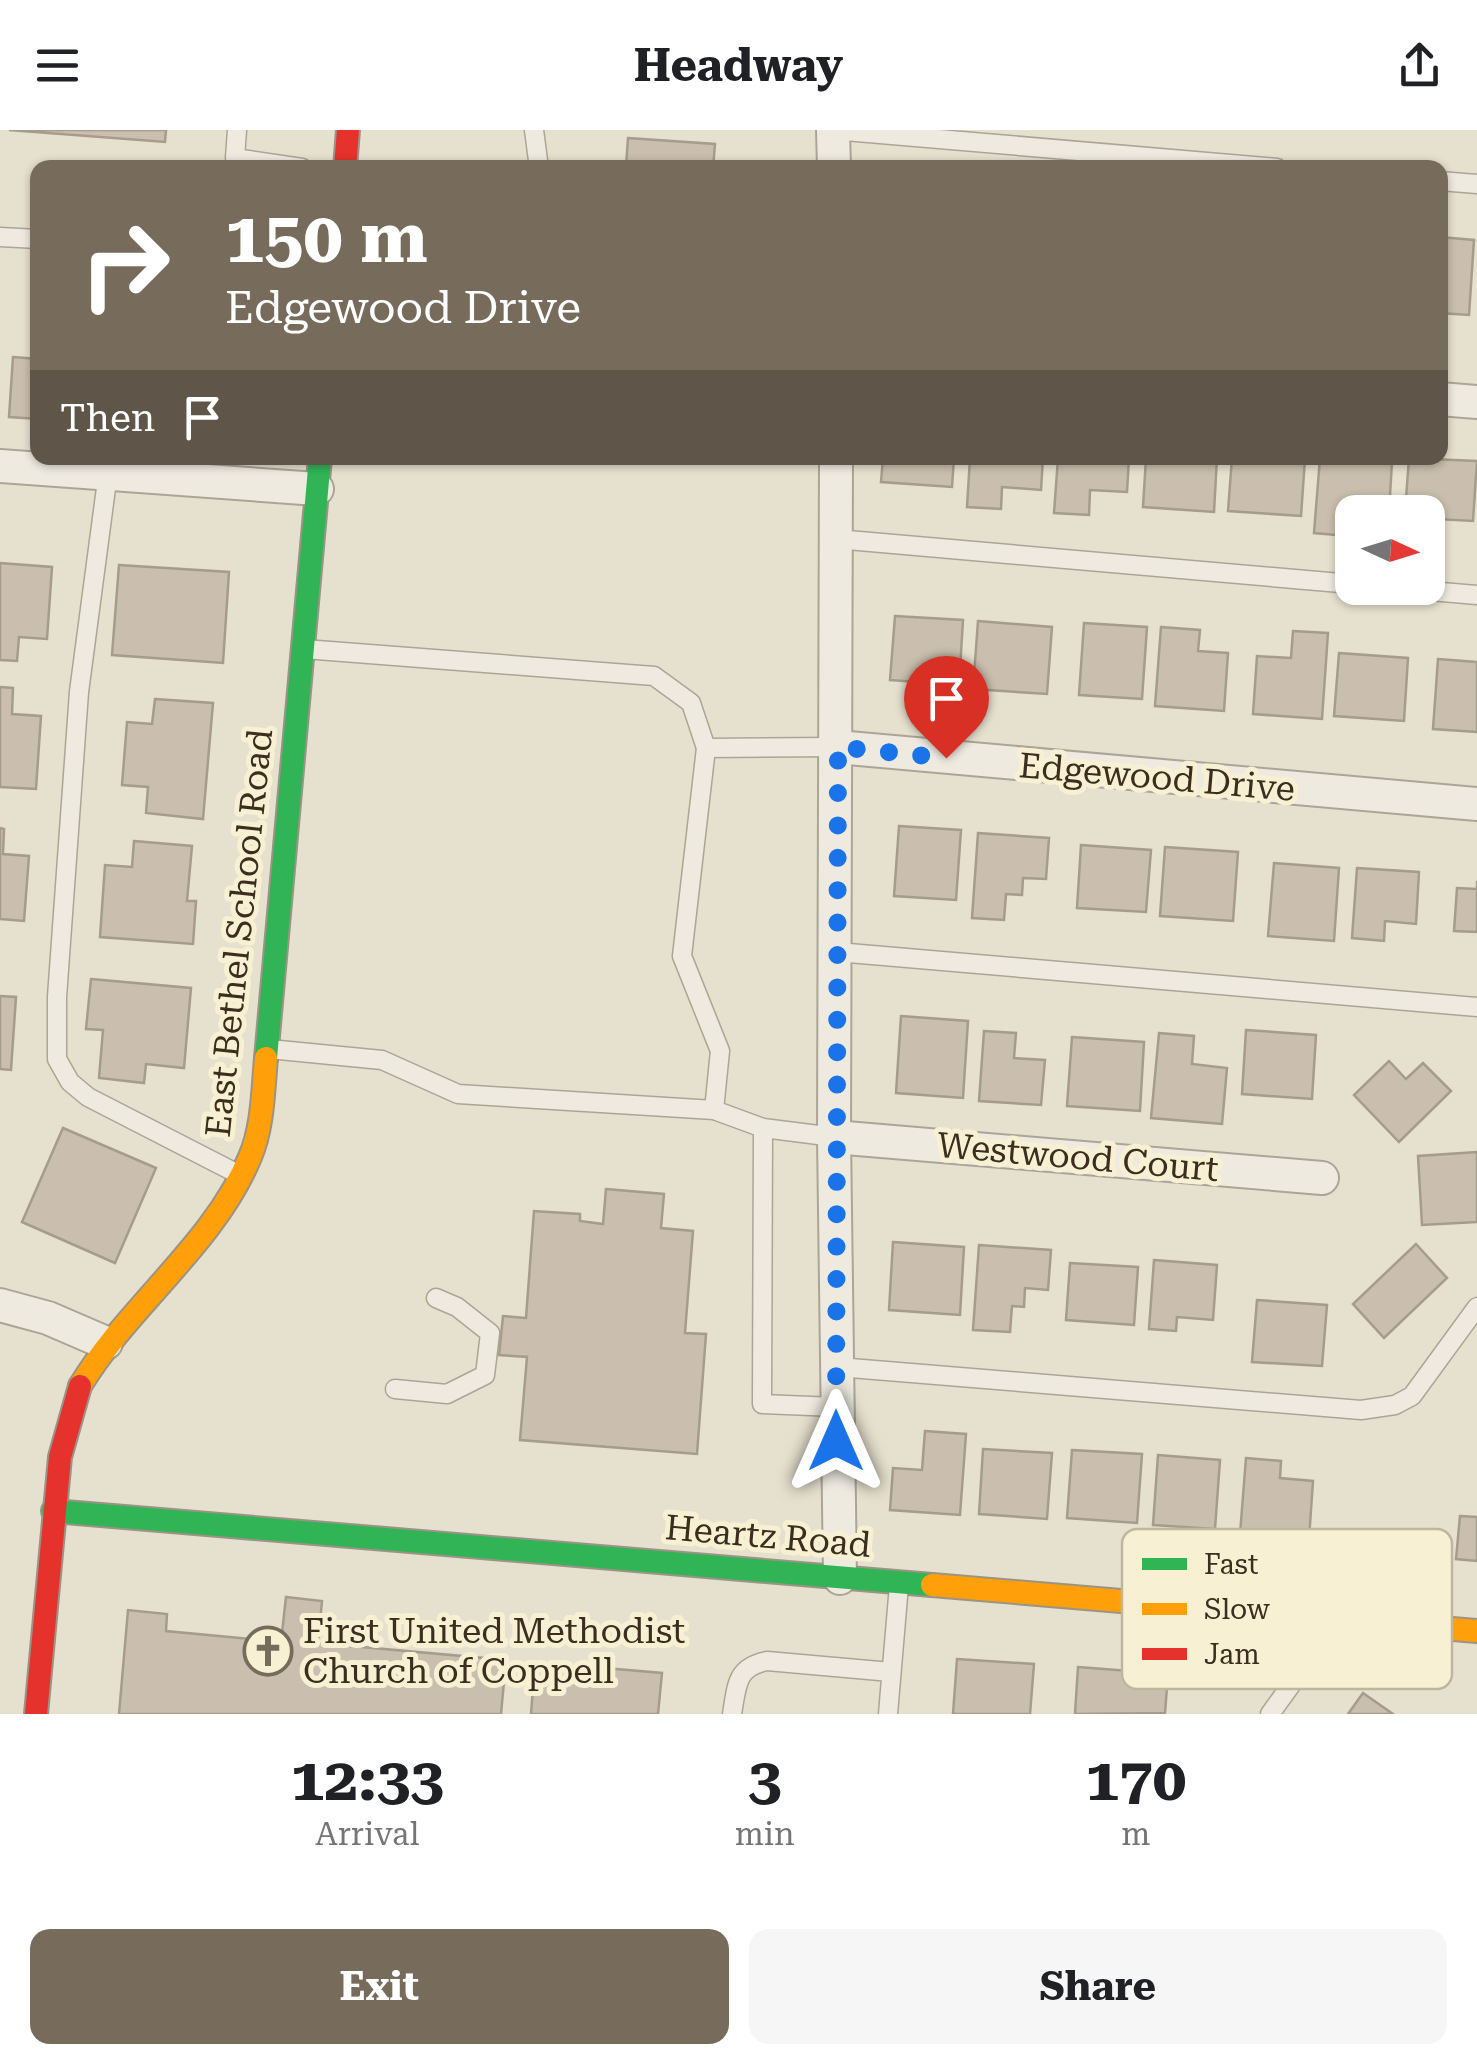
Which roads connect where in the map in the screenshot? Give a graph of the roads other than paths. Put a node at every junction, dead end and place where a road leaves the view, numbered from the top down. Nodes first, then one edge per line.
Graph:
1 (237, 130) edge
2 (348, 130) edge
3 (534, 130) edge
4 (833, 130) edge
5 (248, 160) edge
6 (346, 160) edge
7 (538, 160) edge
8 (834, 160) edge
9 (1184, 160) edge
10 (1448, 182) edge
11 (1477, 184) edge
12 (0, 237) edge
13 (30, 239) edge
14 (1448, 400) edge
15 (1477, 402) edge
16 (836, 465) edge
17 (0, 466) edge
18 (319, 473) edge
19 (108, 474) junction
20 (836, 539) junction
21 (1335, 583) edge
22 (1445, 592) edge
23 (1477, 594) edge
24 (303, 649) junction
25 (838, 747) junction
26 (706, 748) junction
27 (1477, 804) edge
28 (837, 952) junction
29 (1477, 1008) edge
30 (269, 1049) junction
31 (714, 1110) junction
32 (764, 1128) junction
33 (834, 1137) junction
34 (241, 1176) junction
35 (1322, 1178) dead end
36 (436, 1298) dead end
37 (0, 1304) edge
38 (1477, 1307) edge
39 (106, 1343) junction
40 (838, 1367) junction
41 (395, 1389) dead end
42 (835, 1407) junction
43 (54, 1512) junction
44 (840, 1578) junction
45 (899, 1583) junction
46 (1122, 1602) edge
47 (1452, 1630) edge
48 (1477, 1632) edge
49 (891, 1672) junction
50 (1288, 1689) edge
51 (36, 1714) edge
52 (732, 1714) edge
53 (888, 1714) edge
54 (1270, 1714) edge

1 - 5 lane
2 - 6 street
3 - 7 lane
4 - 8 street
4 - 9 lane
10 - 11 lane
12 - 13 lane
14 - 15 street
16 - 20 street
17 - 19 street
18 - 19 street
18 - 24 street, East Bethel School Road
19 - 34 lane
20 - 21 lane
20 - 25 street
22 - 23 lane
24 - 26 lane
24 - 30 street, East Bethel School Road
25 - 26 lane
25 - 27 street, Edgewood Drive
25 - 28 street
26 - 31 lane
28 - 29 lane
28 - 33 street
30 - 31 lane
30 - 34 street, East Bethel School Road
31 - 32 lane
32 - 33 lane
32 - 42 lane
33 - 35 street, Westwood Court
33 - 40 street
34 - 39 street, East Bethel School Road
36 - 41 lane
37 - 39 street
38 - 40 lane
39 - 43 street, East Bethel School Road
40 - 42 street
42 - 44 street
43 - 44 street, Heartz Road
43 - 51 street, East Bethel School Road
44 - 45 street, Heartz Road
45 - 46 street, Heartz Road
45 - 49 lane
47 - 48 street, Heartz Road
49 - 52 lane
49 - 53 lane
50 - 54 lane

